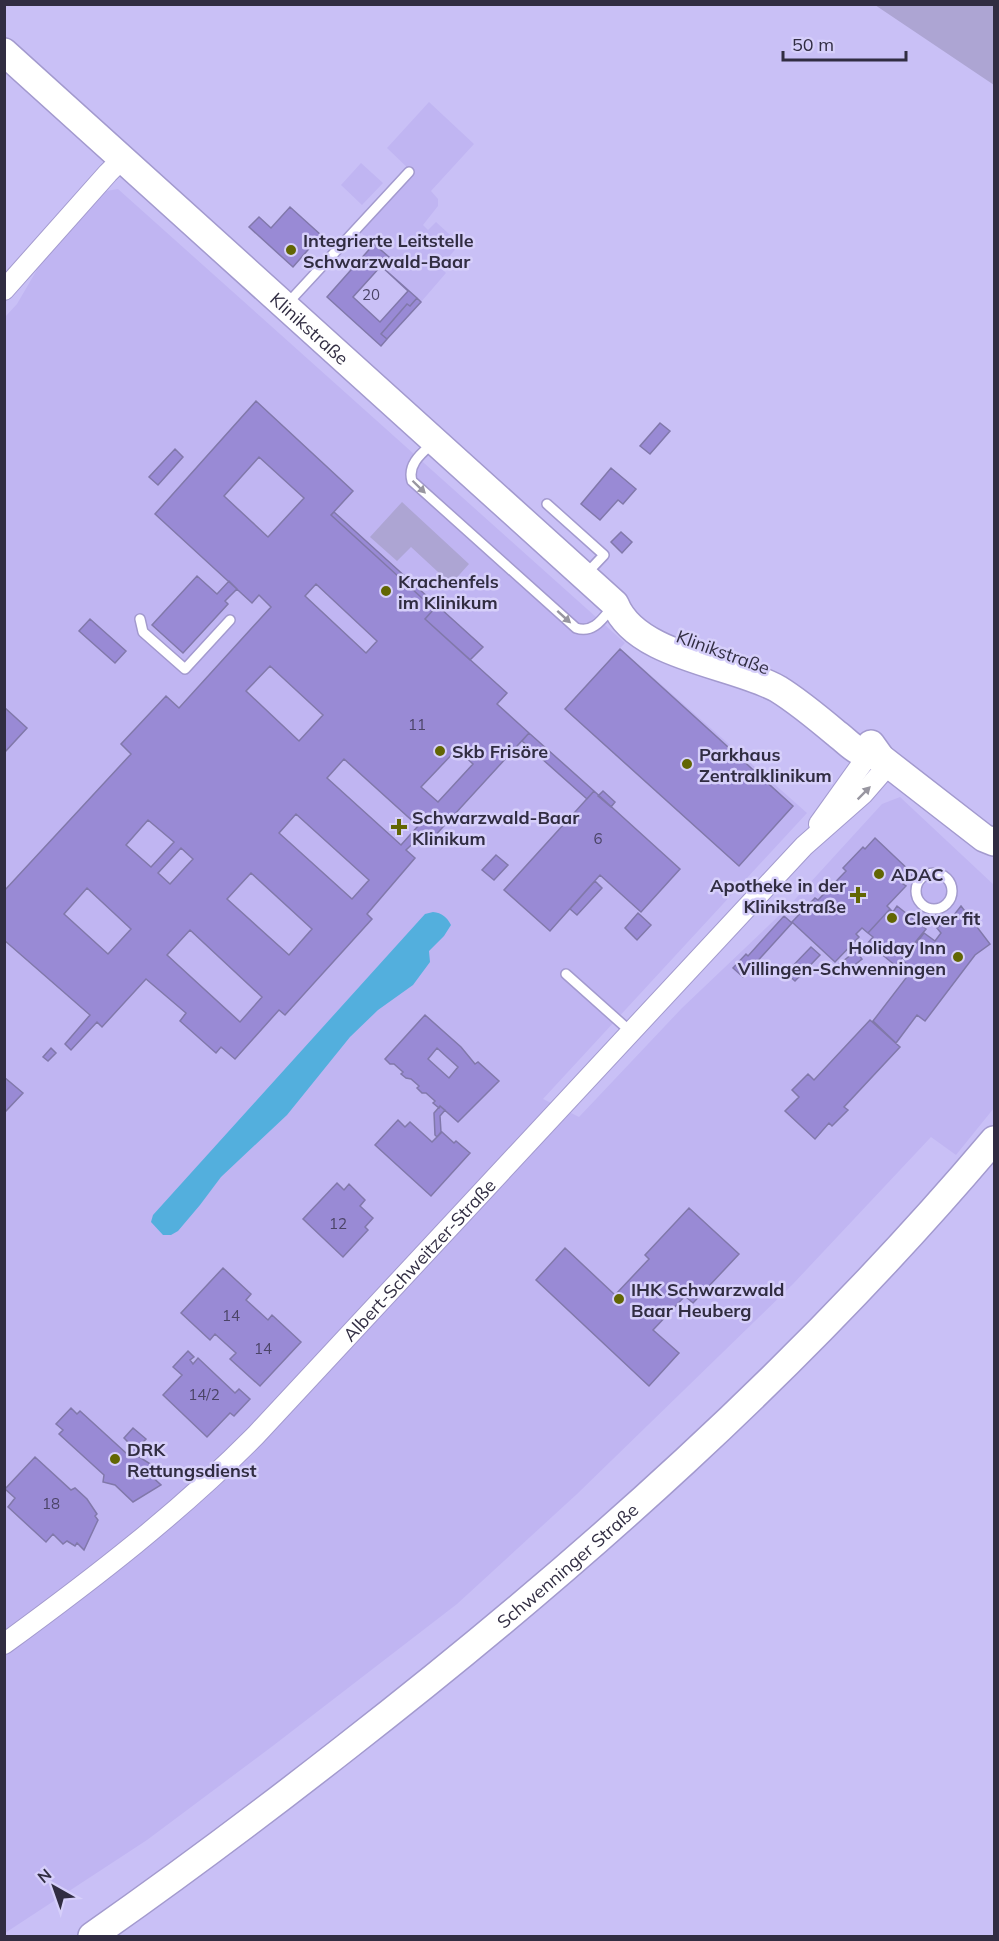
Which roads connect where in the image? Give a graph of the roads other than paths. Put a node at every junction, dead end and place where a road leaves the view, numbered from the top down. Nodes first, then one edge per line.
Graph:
1 (4, 52) edge
2 (123, 159) junction
3 (409, 172) dead end
4 (4, 290) edge
5 (286, 306) junction
6 (435, 441) junction
7 (547, 504) dead end
8 (584, 576) junction
9 (615, 604) junction
10 (140, 619) dead end
11 (230, 620) dead end
12 (880, 759) junction
13 (991, 844) edge
14 (951, 887) joint
15 (566, 974) dead end
16 (631, 1032) junction
17 (994, 1140) edge
18 (4, 1644) edge
19 (92, 1936) edge

1 - 2 street, Klinikstraße
2 - 4 street
2 - 5 street, Klinikstraße
3 - 5 lane
5 - 6 street, Klinikstraße
6 - 8 street, Klinikstraße
6 -> 9 lane
7 - 8 lane
8 - 9 street, Klinikstraße
9 - 12 street, Klinikstraße
10 - 11 lane
12 - 13 street, Klinikstraße
12 - 16 street, Albert-Schweitzer-Straße
14 - 14 lane
15 - 16 lane
16 - 18 street, Albert-Schweitzer-Straße
17 - 19 street, Schwenninger Straße

